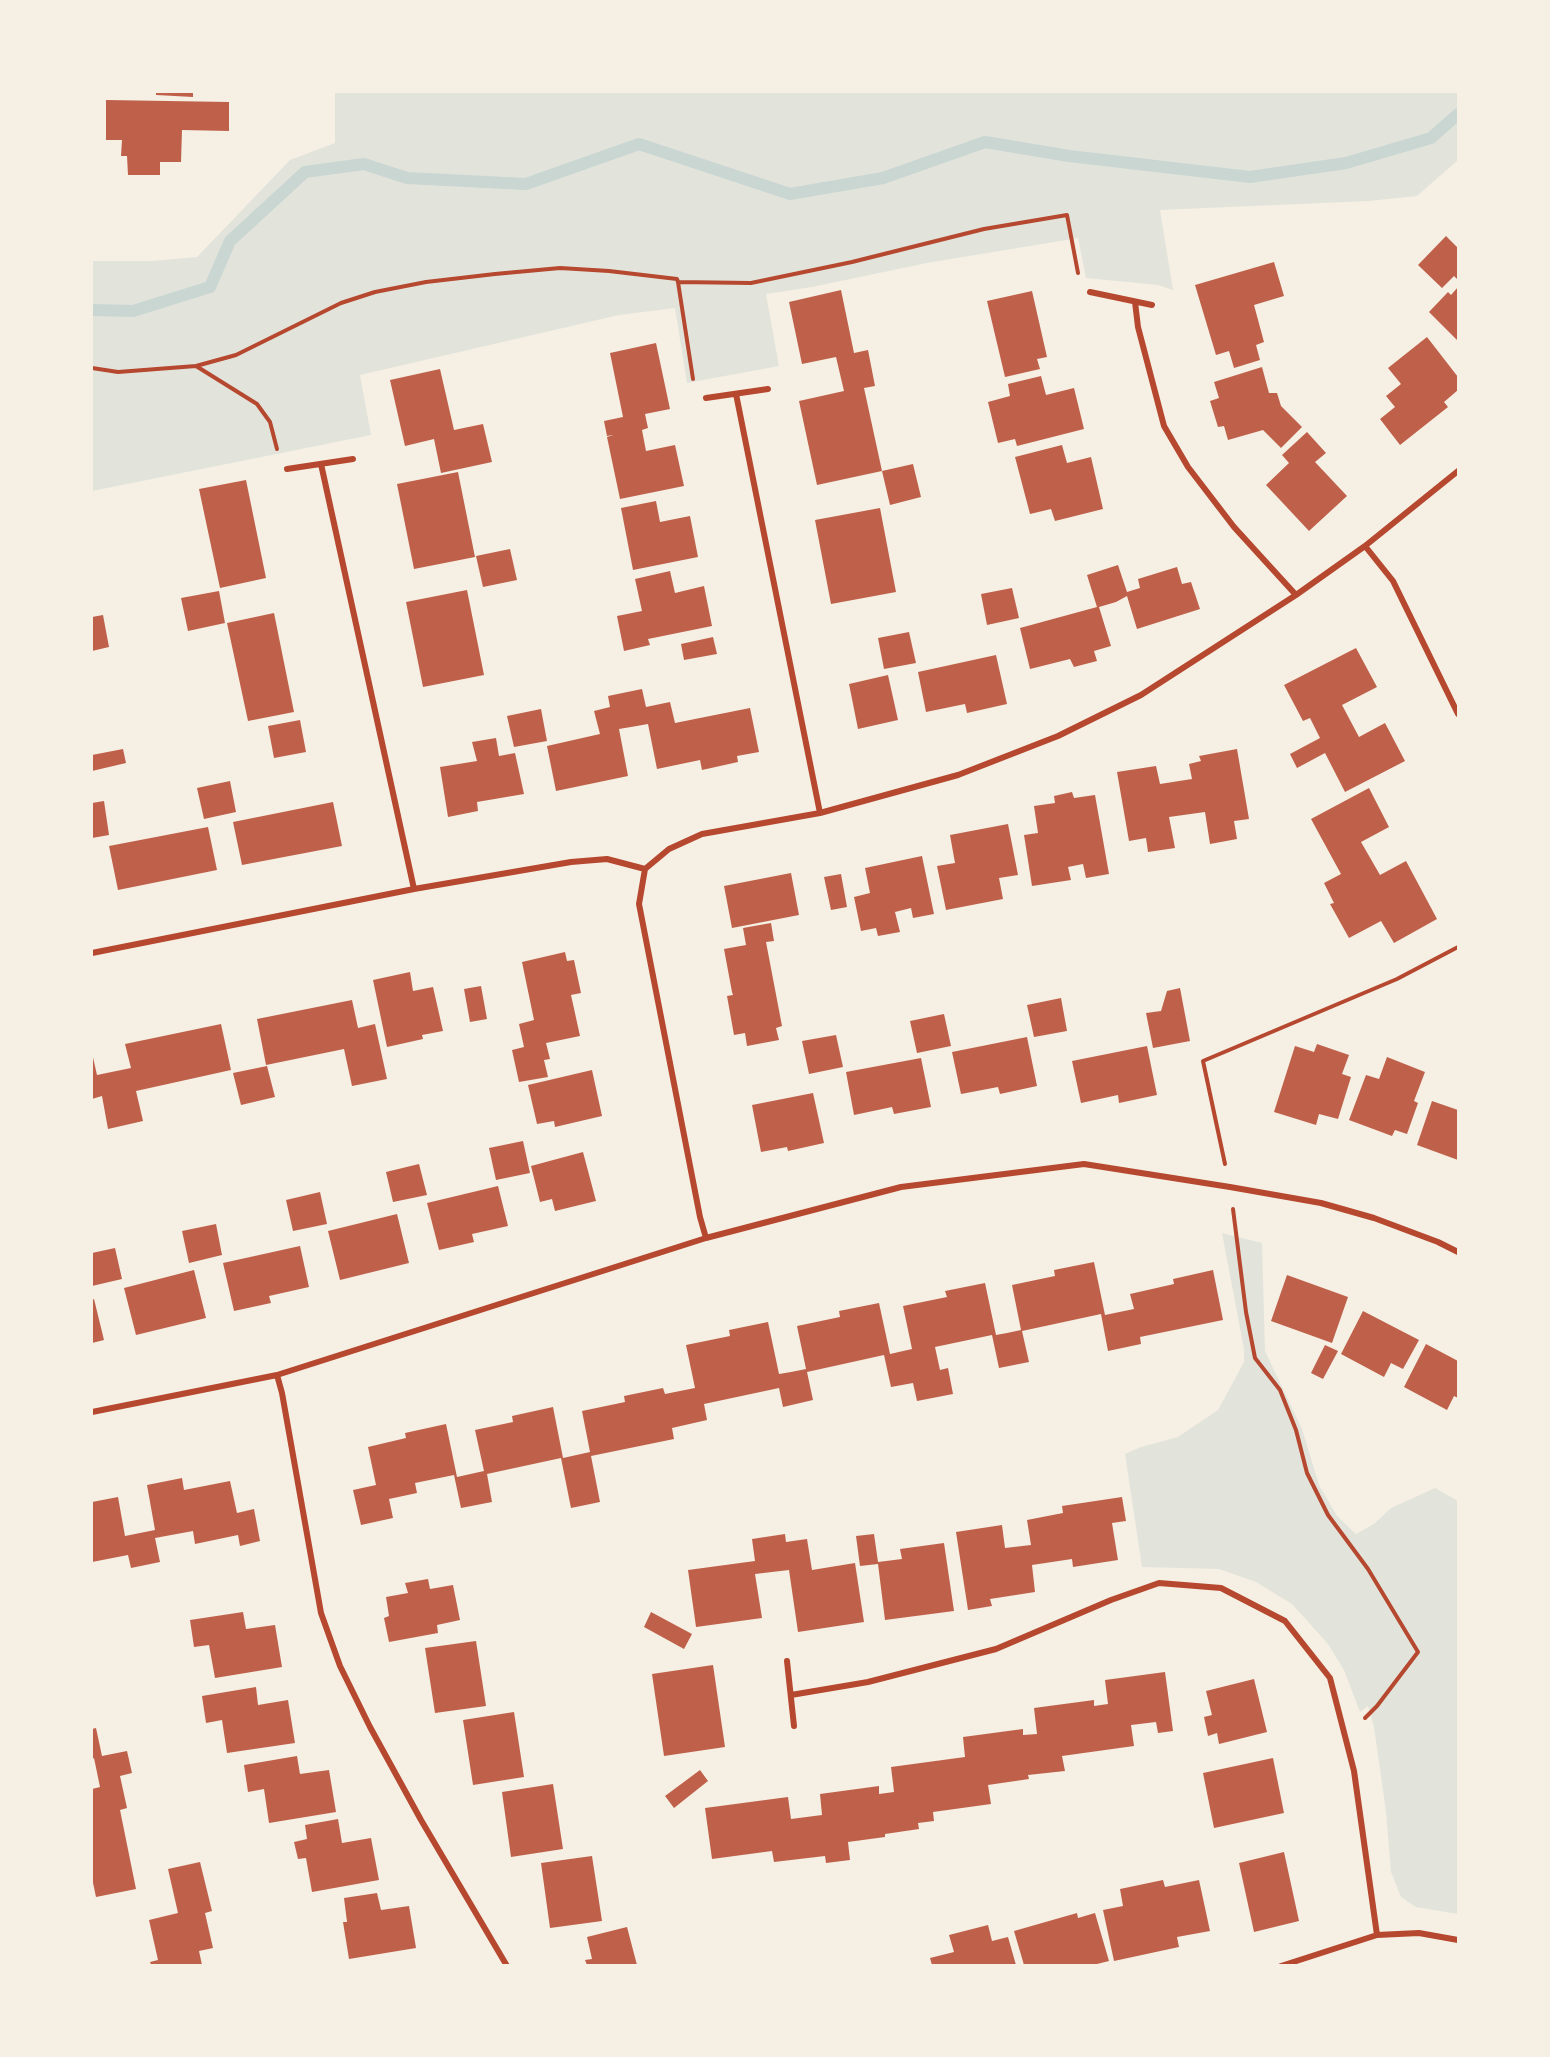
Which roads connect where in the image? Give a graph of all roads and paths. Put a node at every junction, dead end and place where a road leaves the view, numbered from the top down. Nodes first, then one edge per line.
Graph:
1 (678, 282) junction
2 (1090, 292) joint
3 (1135, 302) junction
4 (1152, 305) dead end
5 (196, 366) junction
6 (92, 368) edge
7 (768, 389) dead end
8 (736, 394) junction
9 (706, 399) joint
10 (353, 459) dead end
11 (321, 464) junction
12 (288, 469) joint
13 (1458, 471) edge
14 (1365, 546) junction
15 (1296, 595) junction
16 (1458, 714) edge
17 (820, 813) junction
18 (645, 868) junction
19 (414, 889) junction
20 (1458, 946) edge
21 (92, 953) edge
22 (1230, 1187) junction
23 (706, 1238) junction
24 (1458, 1252) edge
25 (277, 1375) junction
26 (92, 1412) edge
27 (787, 1661) dead end
28 (791, 1695) junction
29 (794, 1725) dead end
30 (1345, 1737) junction
31 (1377, 1935) junction
32 (1458, 1940) edge
33 (507, 1965) edge
34 (1281, 1965) edge

1 - 2 path
1 - 5 path
1 - 9 path
2 - 3 street
3 - 4 street
3 - 15 street
5 - 6 path
5 - 12 path
7 - 8 street
8 - 9 street
8 - 17 street
10 - 11 street
11 - 12 street
11 - 19 street
13 - 14 street
14 - 15 street
14 - 16 street
15 - 17 street
17 - 18 street
18 - 19 street
18 - 23 street
19 - 21 street
20 - 22 path
22 - 23 street
22 - 24 street
22 - 30 path
23 - 25 street
25 - 26 street
25 - 33 street
27 - 28 street
28 - 29 street
28 - 30 street
30 - 31 street
31 - 32 street
31 - 34 street

